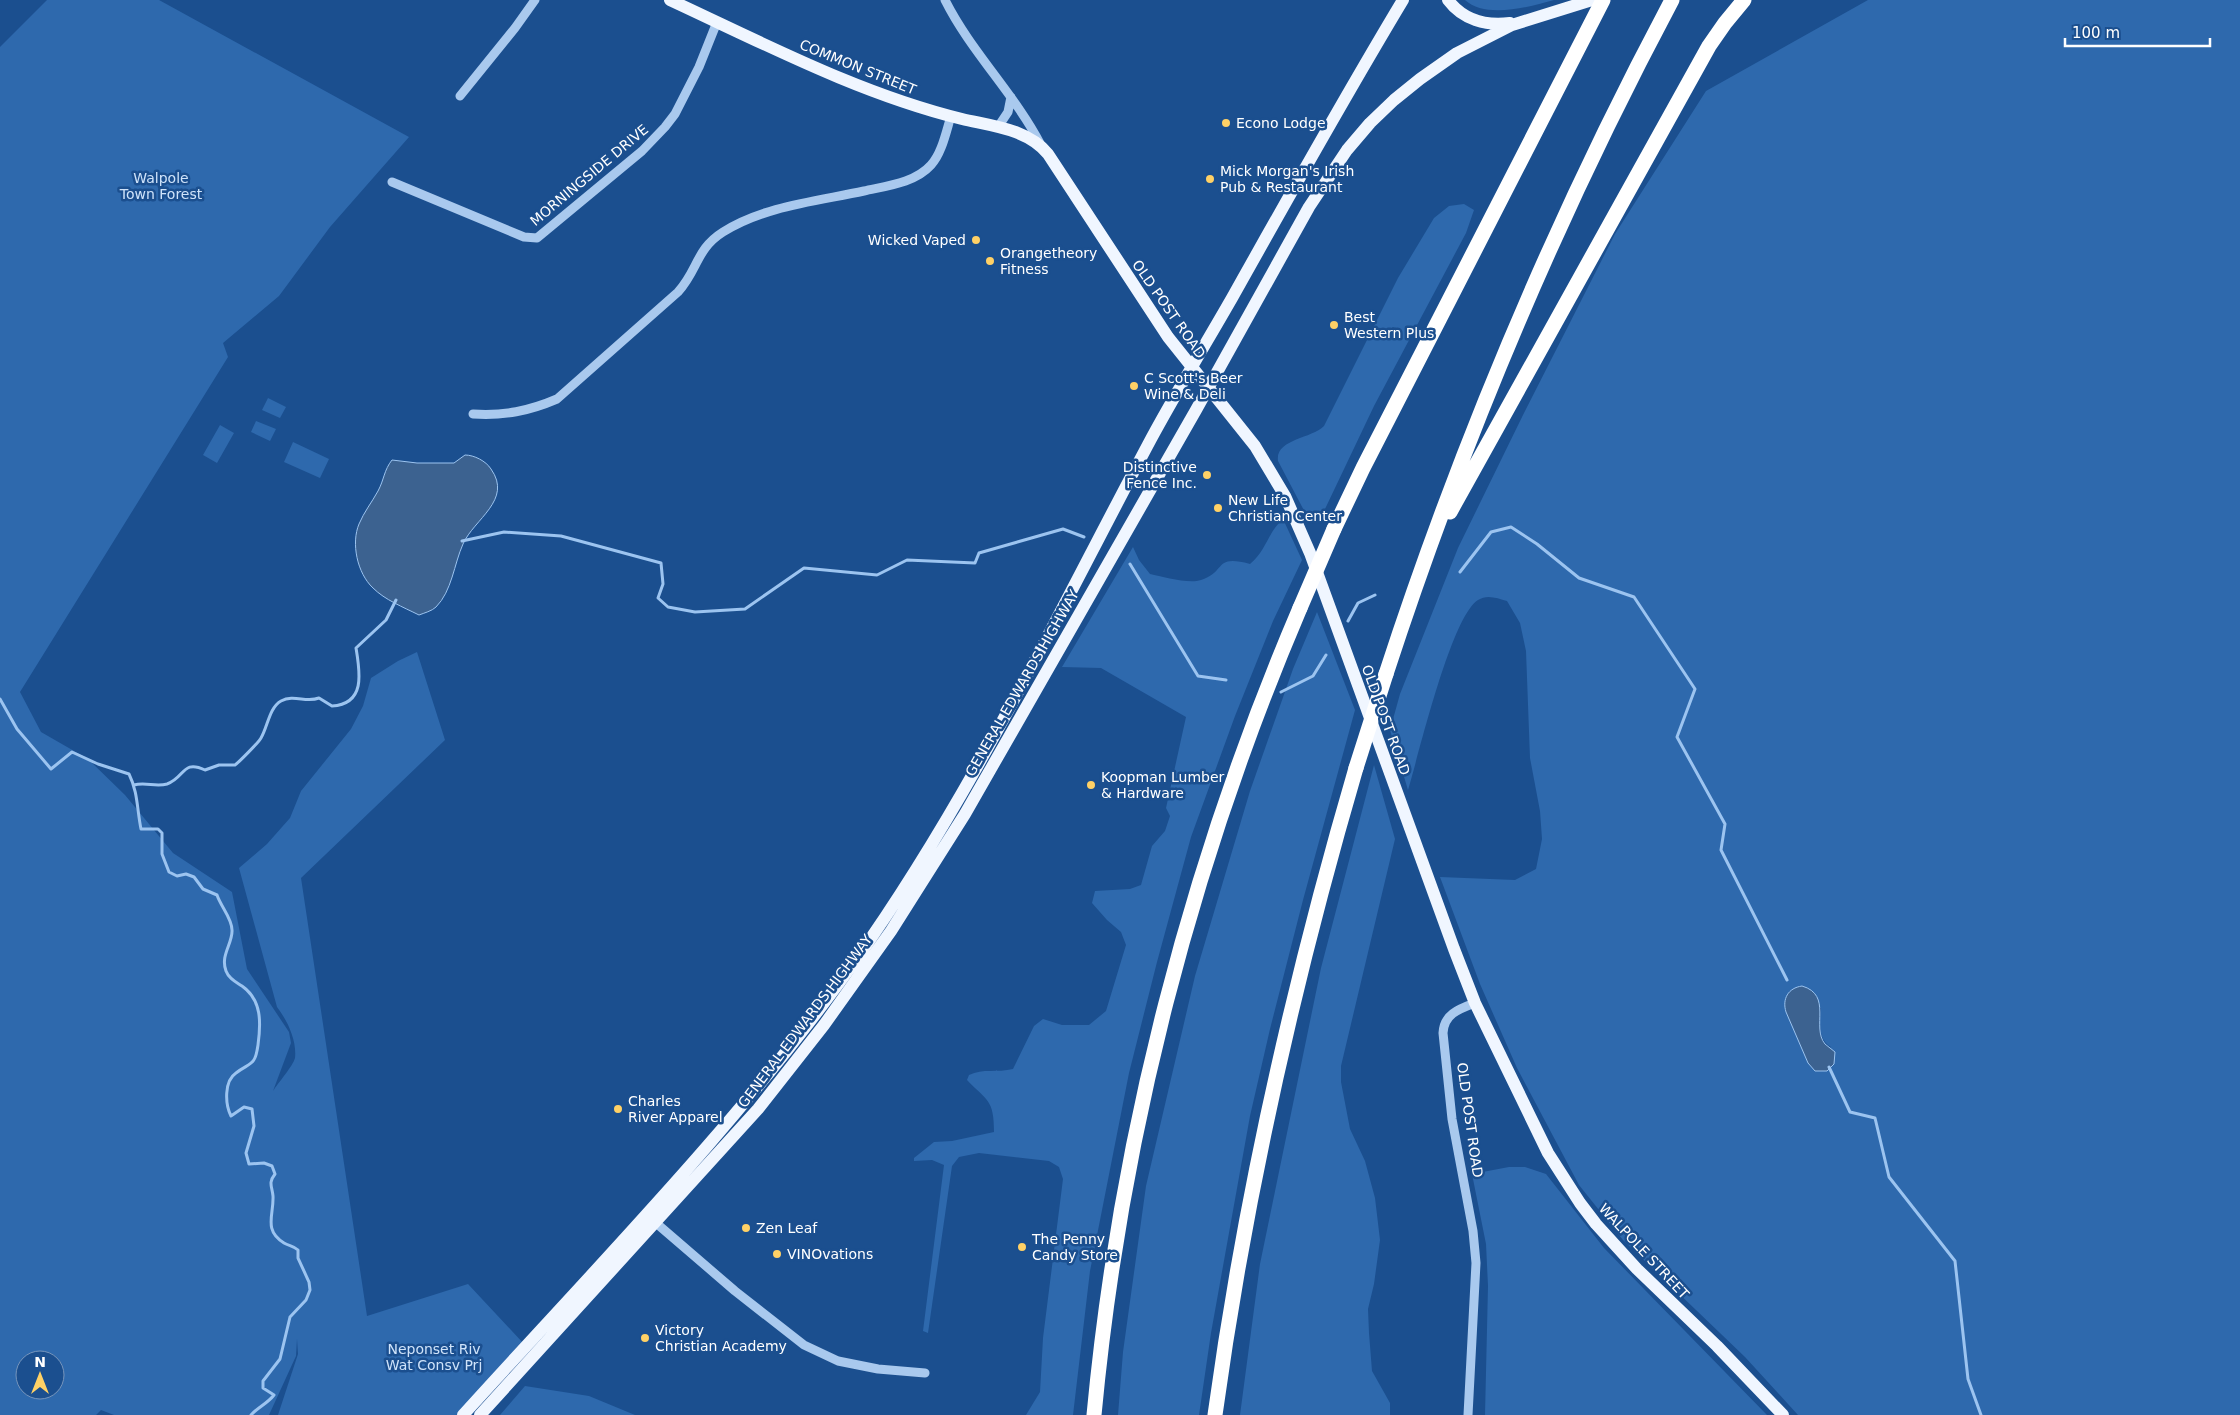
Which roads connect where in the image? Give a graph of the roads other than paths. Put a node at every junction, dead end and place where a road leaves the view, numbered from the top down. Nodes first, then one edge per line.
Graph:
1 (535, 0) edge
2 (670, 0) edge
3 (945, 0) edge
4 (1403, 0) edge
5 (1448, 0) edge
6 (1672, 0) edge
7 (1744, 0) edge
8 (1599, 3) edge
9 (1522, 21) junction
10 (716, 22) junction
11 (460, 96) dead end
12 (1011, 97) junction
13 (951, 116) junction
14 (998, 127) junction
15 (1041, 145) junction
16 (392, 182) dead end
17 (1192, 368) junction
18 (1208, 388) junction
19 (473, 414) dead end
20 (1430, 546) junction
21 (1476, 1002) junction
22 (656, 1223) junction
23 (925, 1373) dead end
24 (463, 1415) edge
25 (480, 1415) edge
26 (1094, 1415) edge
27 (1215, 1415) edge
28 (1468, 1415) edge
29 (1783, 1415) edge

1 - 11 street
2 - 10 main road, COMMON STREET
3 - 12 street, OLD POST ROAD
4 - 17 main road, GENERAL EDWARDS HIGHWAY
5 - 9 main road
6 - 20 highway
7 - 20 highway
8 - 9 main road, GENERAL EDWARDS HIGHWAY
8 - 26 highway, bridge
9 - 18 main road, GENERAL EDWARDS HIGHWAY
10 - 13 main road, COMMON STREET
10 - 16 street, MORNINGSIDE DRIVE
12 - 14 street
12 - 15 street, OLD POST ROAD
13 - 14 main road, COMMON STREET
13 - 19 street
14 - 15 main road, COMMON STREET
15 - 17 main road, OLD POST ROAD
17 - 18 main road, OLD POST ROAD
17 - 24 main road, GENERAL EDWARDS HIGHWAY
18 - 21 main road, OLD POST ROAD
18 - 22 main road, GENERAL EDWARDS HIGHWAY
20 - 27 highway, bridge
21 - 28 street, OLD POST ROAD
21 - 29 main road, WALPOLE STREET
22 - 23 street
22 - 25 main road, GENERAL EDWARDS HIGHWAY

